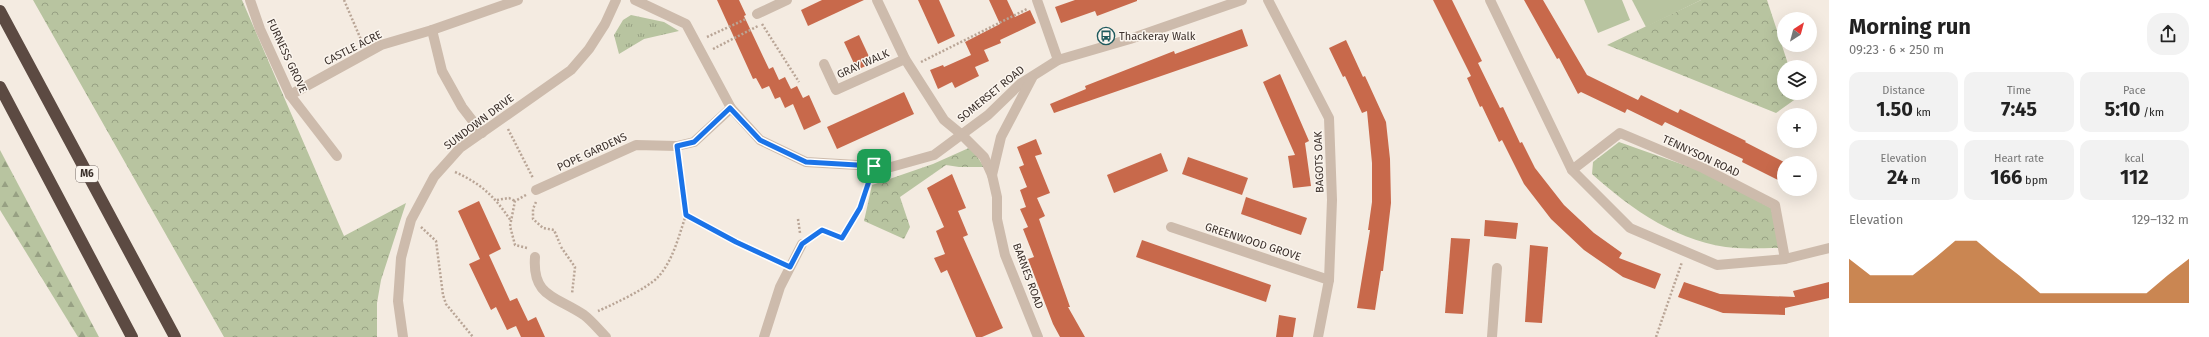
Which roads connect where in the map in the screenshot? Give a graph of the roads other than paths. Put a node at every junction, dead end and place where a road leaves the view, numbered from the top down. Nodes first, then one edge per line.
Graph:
1 (250, 0) edge
2 (518, 0) edge
3 (616, 0) edge
4 (635, 0) edge
5 (787, 0) edge
6 (877, 0) edge
7 (1242, 0) edge
8 (1268, 0) edge
9 (1490, 0) edge
10 (1038, 2) edge
11 (492, 4) edge
12 (0, 11) edge
13 (757, 14) road end
14 (432, 30) junction
15 (905, 59) junction
16 (1058, 60) junction
17 (824, 64) dead end
18 (1034, 74) junction
19 (0, 88) edge
20 (290, 95) junction
21 (730, 108) junction
22 (482, 133) junction
23 (961, 134) junction
24 (337, 156) dead end
25 (1572, 170) junction
26 (992, 175) junction
27 (536, 190) road end
28 (1170, 227) dead end
29 (802, 244) road end
30 (1829, 248) edge
31 (533, 253) road end
32 (1785, 259) junction
33 (1497, 268) dead end
34 (1329, 280) junction
35 (132, 337) edge
36 (175, 337) edge
37 (403, 337) edge
38 (606, 337) edge
39 (764, 337) edge
40 (1038, 337) edge
41 (1318, 337) edge
42 (1492, 337) edge

1 - 20 street, FURNESS GROVE
2 - 11 street, CASTLE ACRE
3 - 22 street, SUNDOWN DRIVE
4 - 21 street, SOMERSET ROAD
5 - 13 street
6 - 15 street, BARNES ROAD
7 - 16 street, SOMERSET ROAD
8 - 34 street, BAGOTS OAK
9 - 25 street
10 - 16 street
11 - 14 street, CASTLE ACRE
12 - 36 highway, M6
14 - 20 street, CASTLE ACRE
14 - 22 street
15 - 17 street, GRAY WALK
15 - 23 street, BARNES ROAD
16 - 18 street, SOMERSET ROAD
18 - 23 street, SOMERSET ROAD
18 - 26 street, BARNES ROAD
19 - 35 highway
20 - 24 street, FURNESS GROVE
21 - 23 street, SOMERSET ROAD
21 - 27 street, POPE GARDENS
22 - 37 street, SUNDOWN DRIVE
23 - 26 street, BARNES ROAD
25 - 32 street
25 - 32 street, TENNYSON ROAD
26 - 40 street, BARNES ROAD
28 - 34 street, GREENWOOD GROVE
29 - 39 street
30 - 32 street
31 - 38 street
33 - 42 street
34 - 41 street, BAGOTS OAK

